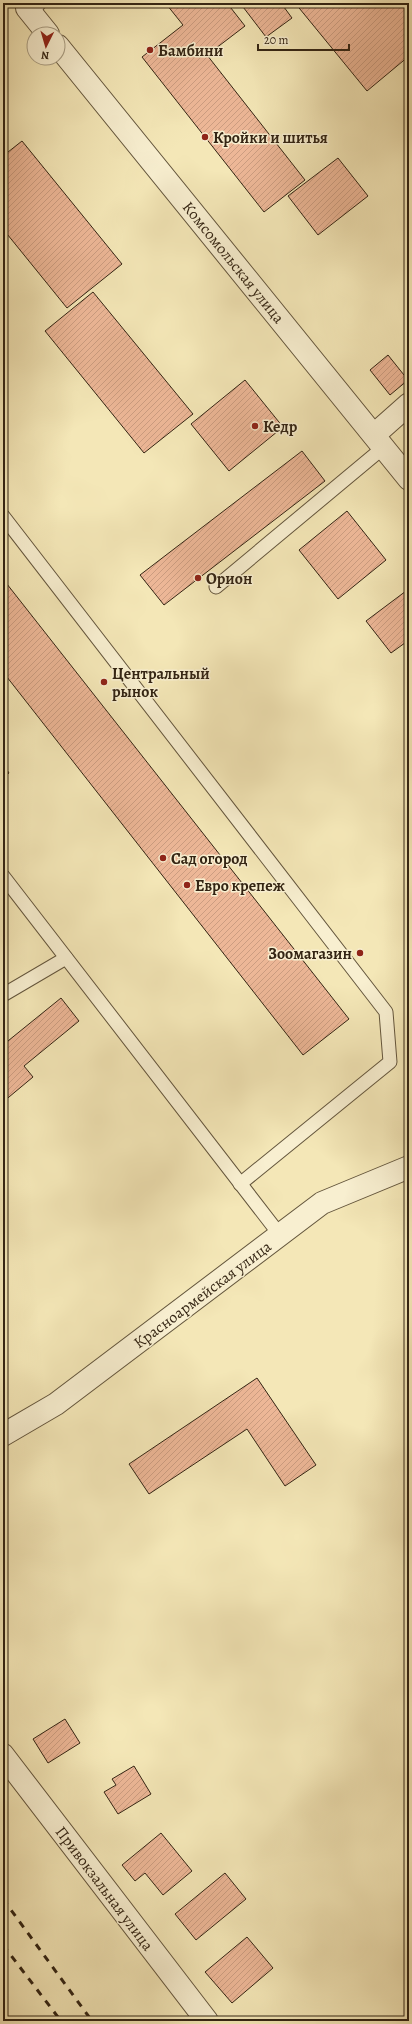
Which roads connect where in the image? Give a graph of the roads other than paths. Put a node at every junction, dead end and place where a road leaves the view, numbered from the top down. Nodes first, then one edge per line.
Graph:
1 (28, 5) edge
2 (42, 26) edge
3 (66, 56) edge
4 (409, 404) edge
5 (379, 441) junction
6 (409, 480) edge
7 (3, 516) edge
8 (216, 587) dead end
9 (3, 876) edge
10 (66, 958) junction
11 (3, 995) edge
12 (409, 1167) edge
13 (240, 1184) junction
14 (280, 1235) junction
15 (3, 1435) edge
16 (3, 1755) edge
17 (207, 2021) edge

1 - 2 street
3 - 5 street, Комсомольская улица
4 - 5 street
5 - 6 street, Комсомольская улица
5 - 8 lane
7 - 13 lane
9 - 10 lane
10 - 11 lane
10 - 13 lane
12 - 14 street, Красноармейская улица
13 - 14 lane
14 - 15 street, Красноармейская улица
16 - 17 street, Привокзальная улица

